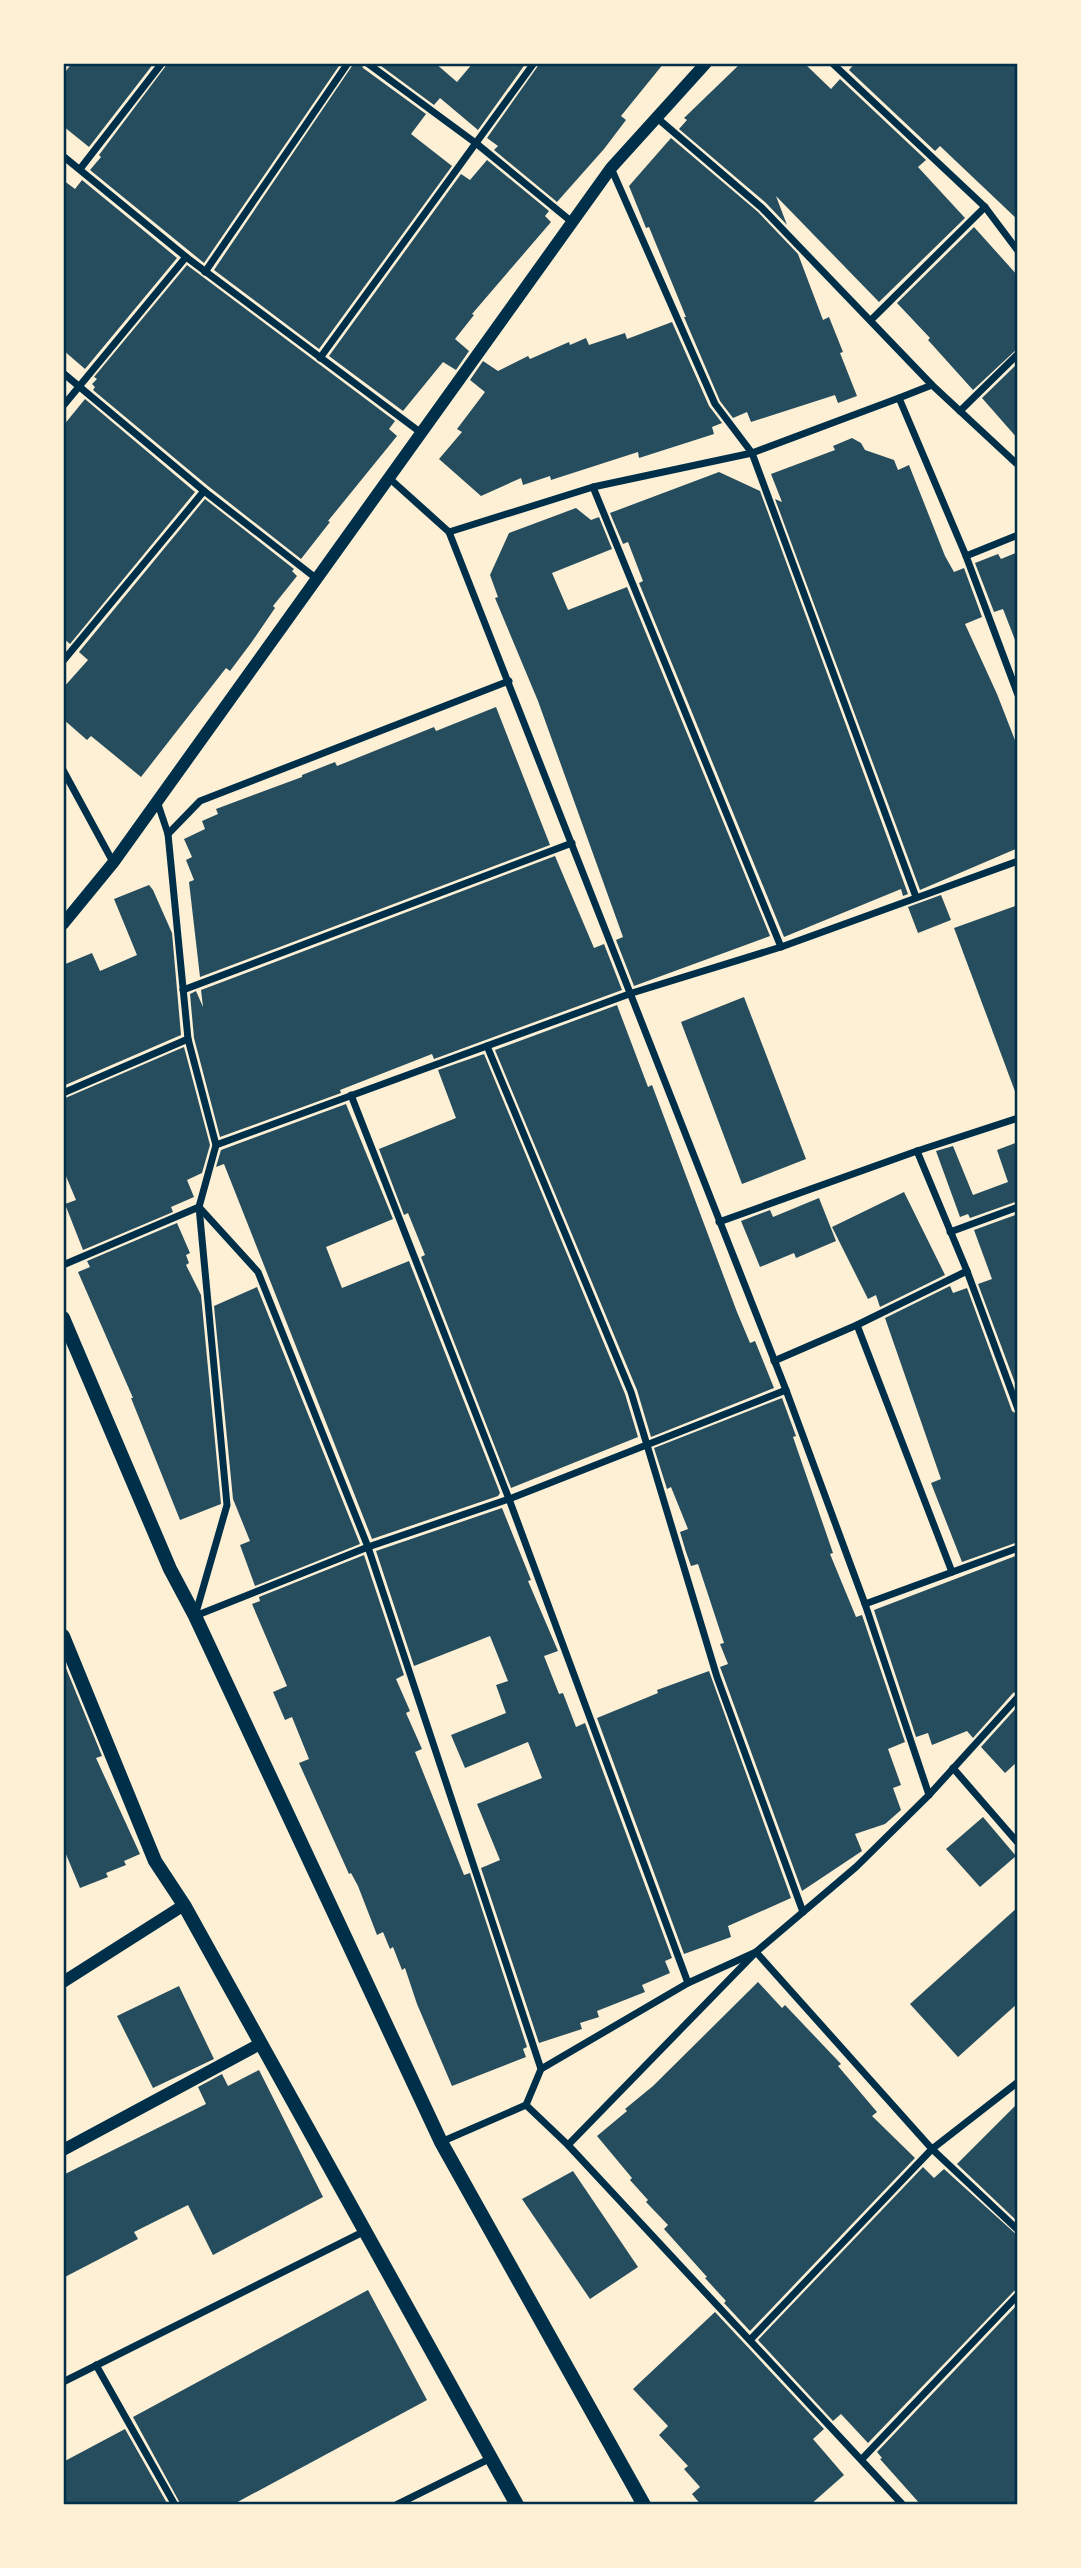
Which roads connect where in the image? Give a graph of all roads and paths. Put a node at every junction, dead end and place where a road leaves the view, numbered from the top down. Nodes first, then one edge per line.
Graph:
1 (162, 63) edge
2 (348, 63) edge
3 (367, 63) edge
4 (534, 63) edge
5 (706, 63) edge
6 (832, 63) edge
7 (656, 117) junction
8 (477, 144) junction
9 (63, 156) edge
10 (611, 168) junction
11 (80, 170) junction
12 (985, 206) junction
13 (572, 222) junction
14 (1018, 251) edge
15 (186, 257) junction
16 (205, 272) junction
17 (871, 320) junction
18 (1018, 354) edge
19 (320, 358) junction
20 (63, 373) edge
21 (932, 385) junction
22 (79, 386) junction
23 (899, 398) junction
24 (63, 406) edge
25 (960, 411) junction
26 (420, 432) junction
27 (752, 453) junction
28 (1018, 465) edge
29 (389, 478) junction
30 (593, 487) junction
31 (204, 491) junction
32 (449, 532) junction
33 (1018, 535) edge
34 (966, 556) junction
35 (317, 579) junction
36 (63, 661) edge
37 (509, 681) junction
38 (1018, 695) edge
39 (63, 770) edge
40 (157, 801) junction
41 (168, 834) junction
42 (572, 843) junction
43 (1018, 861) edge
44 (113, 863) junction
45 (916, 897) junction
46 (63, 924) edge
47 (781, 947) junction
48 (183, 990) junction
49 (632, 993) junction
50 (188, 1040) junction
51 (488, 1046) junction
52 (63, 1093) edge
53 (351, 1095) junction
54 (1018, 1118) edge
55 (216, 1145) junction
56 (917, 1151) junction
57 (198, 1207) junction
58 (1018, 1207) edge
59 (719, 1222) junction
60 (950, 1232) junction
61 (63, 1265) edge
62 (967, 1271) junction
63 (63, 1318) edge
64 (857, 1325) junction
65 (774, 1361) junction
66 (786, 1390) junction
67 (1018, 1409) edge
68 (646, 1443) junction
69 (509, 1500) junction
70 (368, 1547) junction
71 (1018, 1548) edge
72 (952, 1572) junction
73 (865, 1604) junction
74 (195, 1616) junction
75 (63, 1636) edge
76 (1018, 1697) edge
77 (953, 1768) junction
78 (929, 1795) junction
79 (1018, 1843) edge
80 (184, 1905) junction
81 (803, 1912) junction
82 (756, 1952) junction
83 (63, 1982) edge
84 (688, 1983) junction
85 (260, 2044) junction
86 (541, 2069) junction
87 (1018, 2082) edge
88 (526, 2105) junction
89 (441, 2142) junction
90 (568, 2145) junction
91 (932, 2149) junction
92 (63, 2150) edge
93 (1018, 2230) edge
94 (363, 2232) junction
95 (1018, 2295) edge
96 (750, 2340) junction
97 (96, 2365) junction
98 (63, 2382) edge
99 (491, 2458) junction
100 (862, 2459) junction
101 (175, 2505) edge
102 (396, 2505) edge
103 (517, 2505) edge
104 (644, 2505) edge
105 (903, 2505) edge

1 - 11 street
2 - 16 street
3 - 8 street
4 - 8 street
5 - 7 street
6 - 12 street
7 - 10 street
7 - 17 street
8 - 13 street
8 - 19 street
9 - 11 street
10 - 13 street
10 - 27 street
11 - 15 street
12 - 14 street
12 - 17 street
13 - 26 street
15 - 16 street
15 - 22 street
16 - 19 street
17 - 21 street
18 - 25 street
19 - 26 street
20 - 22 street
21 - 23 street
21 - 25 street
22 - 24 street
22 - 31 street
23 - 27 street
23 - 34 street
25 - 28 street
26 - 29 street
27 - 30 street
27 - 45 street
29 - 32 street
29 - 35 street
30 - 32 street
30 - 47 street
31 - 35 street
31 - 36 street
32 - 37 street
33 - 34 street
34 - 38 street
35 - 40 street
37 - 41 street
37 - 42 street
39 - 44 street
40 - 41 street
40 - 44 street
41 - 48 street
42 - 48 street
42 - 49 street
43 - 45 street
44 - 46 street
45 - 47 street
47 - 49 street
48 - 50 street
49 - 51 street
49 - 59 street
50 - 52 street
50 - 55 street
51 - 53 street
51 - 68 street
53 - 55 street
53 - 69 street
54 - 56 street
55 - 57 street
56 - 59 street
56 - 60 street
57 - 61 street
57 - 70 street
57 - 74 street
58 - 60 street
59 - 65 street
60 - 62 street
62 - 64 street
62 - 67 street
63 - 74 main road
64 - 65 street
64 - 72 street
65 - 66 street
66 - 68 street
66 - 73 street
68 - 69 street
68 - 81 street
69 - 70 street
69 - 84 street
70 - 74 street
70 - 86 street
71 - 72 street
72 - 73 street
73 - 78 street
74 - 89 main road
75 - 80 main road
76 - 77 street
77 - 78 street
77 - 79 street
78 - 81 street
80 - 83 street
80 - 85 main road
81 - 82 street
82 - 84 street
82 - 90 street
82 - 91 street
84 - 86 street
85 - 92 street
85 - 94 main road
86 - 88 street
87 - 91 street
88 - 89 street
88 - 90 street
89 - 104 main road
90 - 96 street
91 - 93 street
91 - 96 street
94 - 97 street
94 - 99 main road
95 - 100 street
96 - 100 street
97 - 98 street
97 - 101 street
99 - 102 street
99 - 103 main road
100 - 105 street

